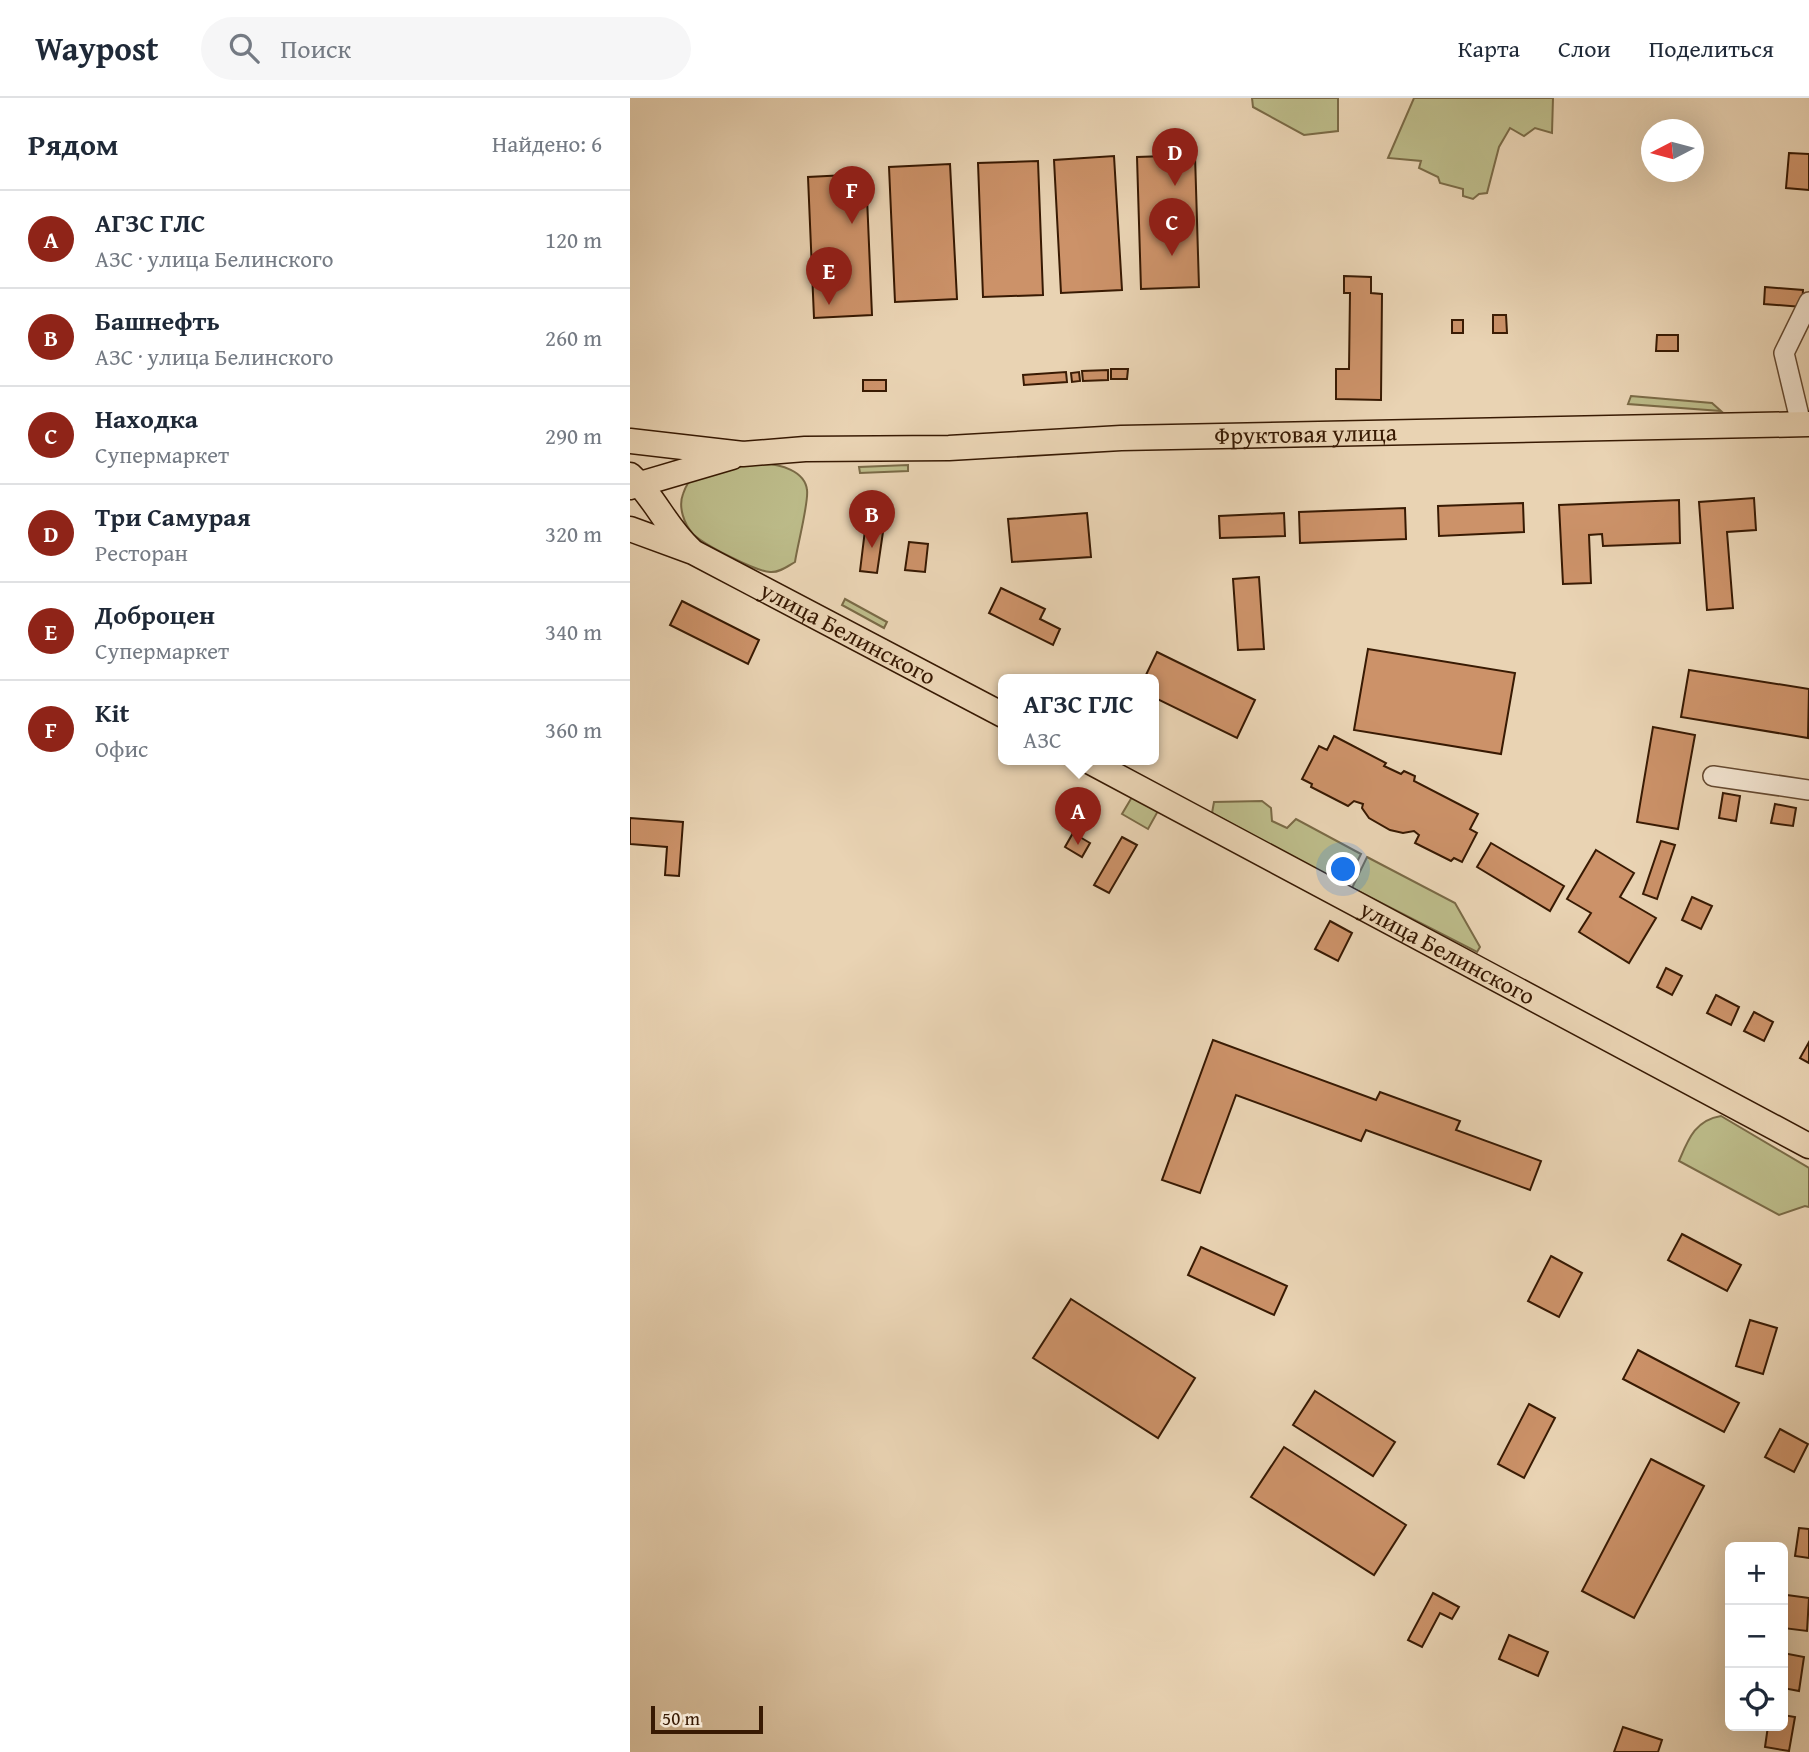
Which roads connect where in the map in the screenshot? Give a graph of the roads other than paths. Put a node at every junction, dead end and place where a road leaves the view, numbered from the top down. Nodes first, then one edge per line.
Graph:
1 (1809, 302) edge
2 (1805, 424) edge
3 (630, 441) edge
4 (743, 454) junction
5 (691, 469) junction
6 (633, 481) edge
7 (630, 529) edge
8 (685, 545) junction
9 (998, 712) edge
10 (1097, 765) edge
11 (1713, 776) dead end
12 (1809, 790) edge
13 (1809, 1146) edge

1 - 2 street
2 - 4 main road, Фруктовая улица
3 - 4 main road
4 - 5 main road
5 - 6 main road
5 - 8 main road
6 - 8 main road, улица Белинского
7 - 8 main road, улица Белинского
8 - 9 main road, улица Белинского
10 - 13 main road, улица Белинского
11 - 12 street

